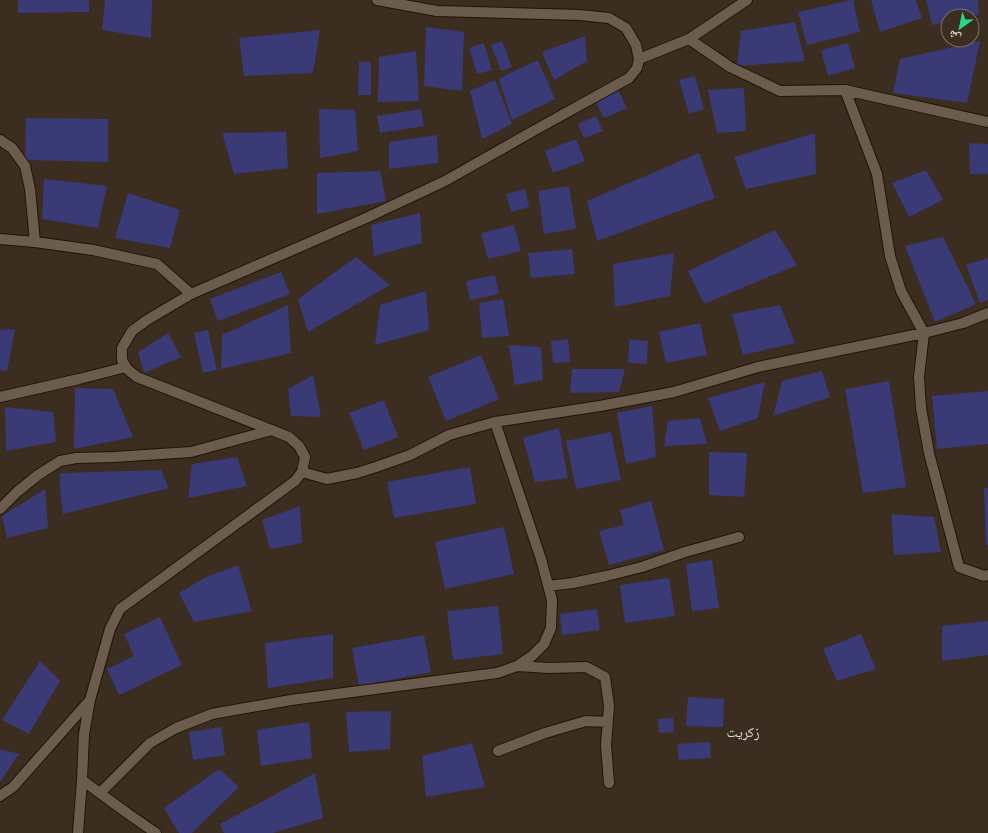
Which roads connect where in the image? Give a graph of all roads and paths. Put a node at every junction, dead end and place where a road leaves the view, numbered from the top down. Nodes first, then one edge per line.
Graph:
1 (377, 0) edge
2 (747, 0) edge
3 (689, 39) junction
4 (639, 59) junction
5 (845, 90) junction
6 (988, 122) edge
7 (0, 140) edge
8 (0, 239) edge
9 (35, 242) junction
10 (191, 294) junction
11 (988, 313) edge
12 (924, 333) junction
13 (126, 367) junction
14 (0, 397) edge
15 (495, 422) junction
16 (272, 430) junction
17 (302, 472) junction
18 (0, 509) edge
19 (739, 537) dead end
20 (988, 575) edge
21 (548, 586) junction
22 (516, 666) junction
23 (90, 700) junction
24 (608, 722) junction
25 (498, 751) dead end
26 (82, 780) junction
27 (609, 783) dead end
28 (100, 794) junction
29 (0, 796) edge
30 (78, 833) edge
31 (156, 833) edge

1 - 4 street
2 - 3 street
3 - 4 street
3 - 5 street
4 - 10 street
5 - 6 street
5 - 12 street
7 - 9 street
8 - 9 street
9 - 10 street
10 - 13 street
11 - 12 street
12 - 15 street
12 - 20 street
13 - 14 street
13 - 16 street
15 - 17 street
15 - 21 street
16 - 17 street
16 - 18 street
17 - 23 street
19 - 21 street
21 - 22 street
22 - 24 street
22 - 28 street
23 - 26 street
23 - 29 street
24 - 25 street
24 - 27 street
26 - 28 street
26 - 30 street
28 - 31 street

